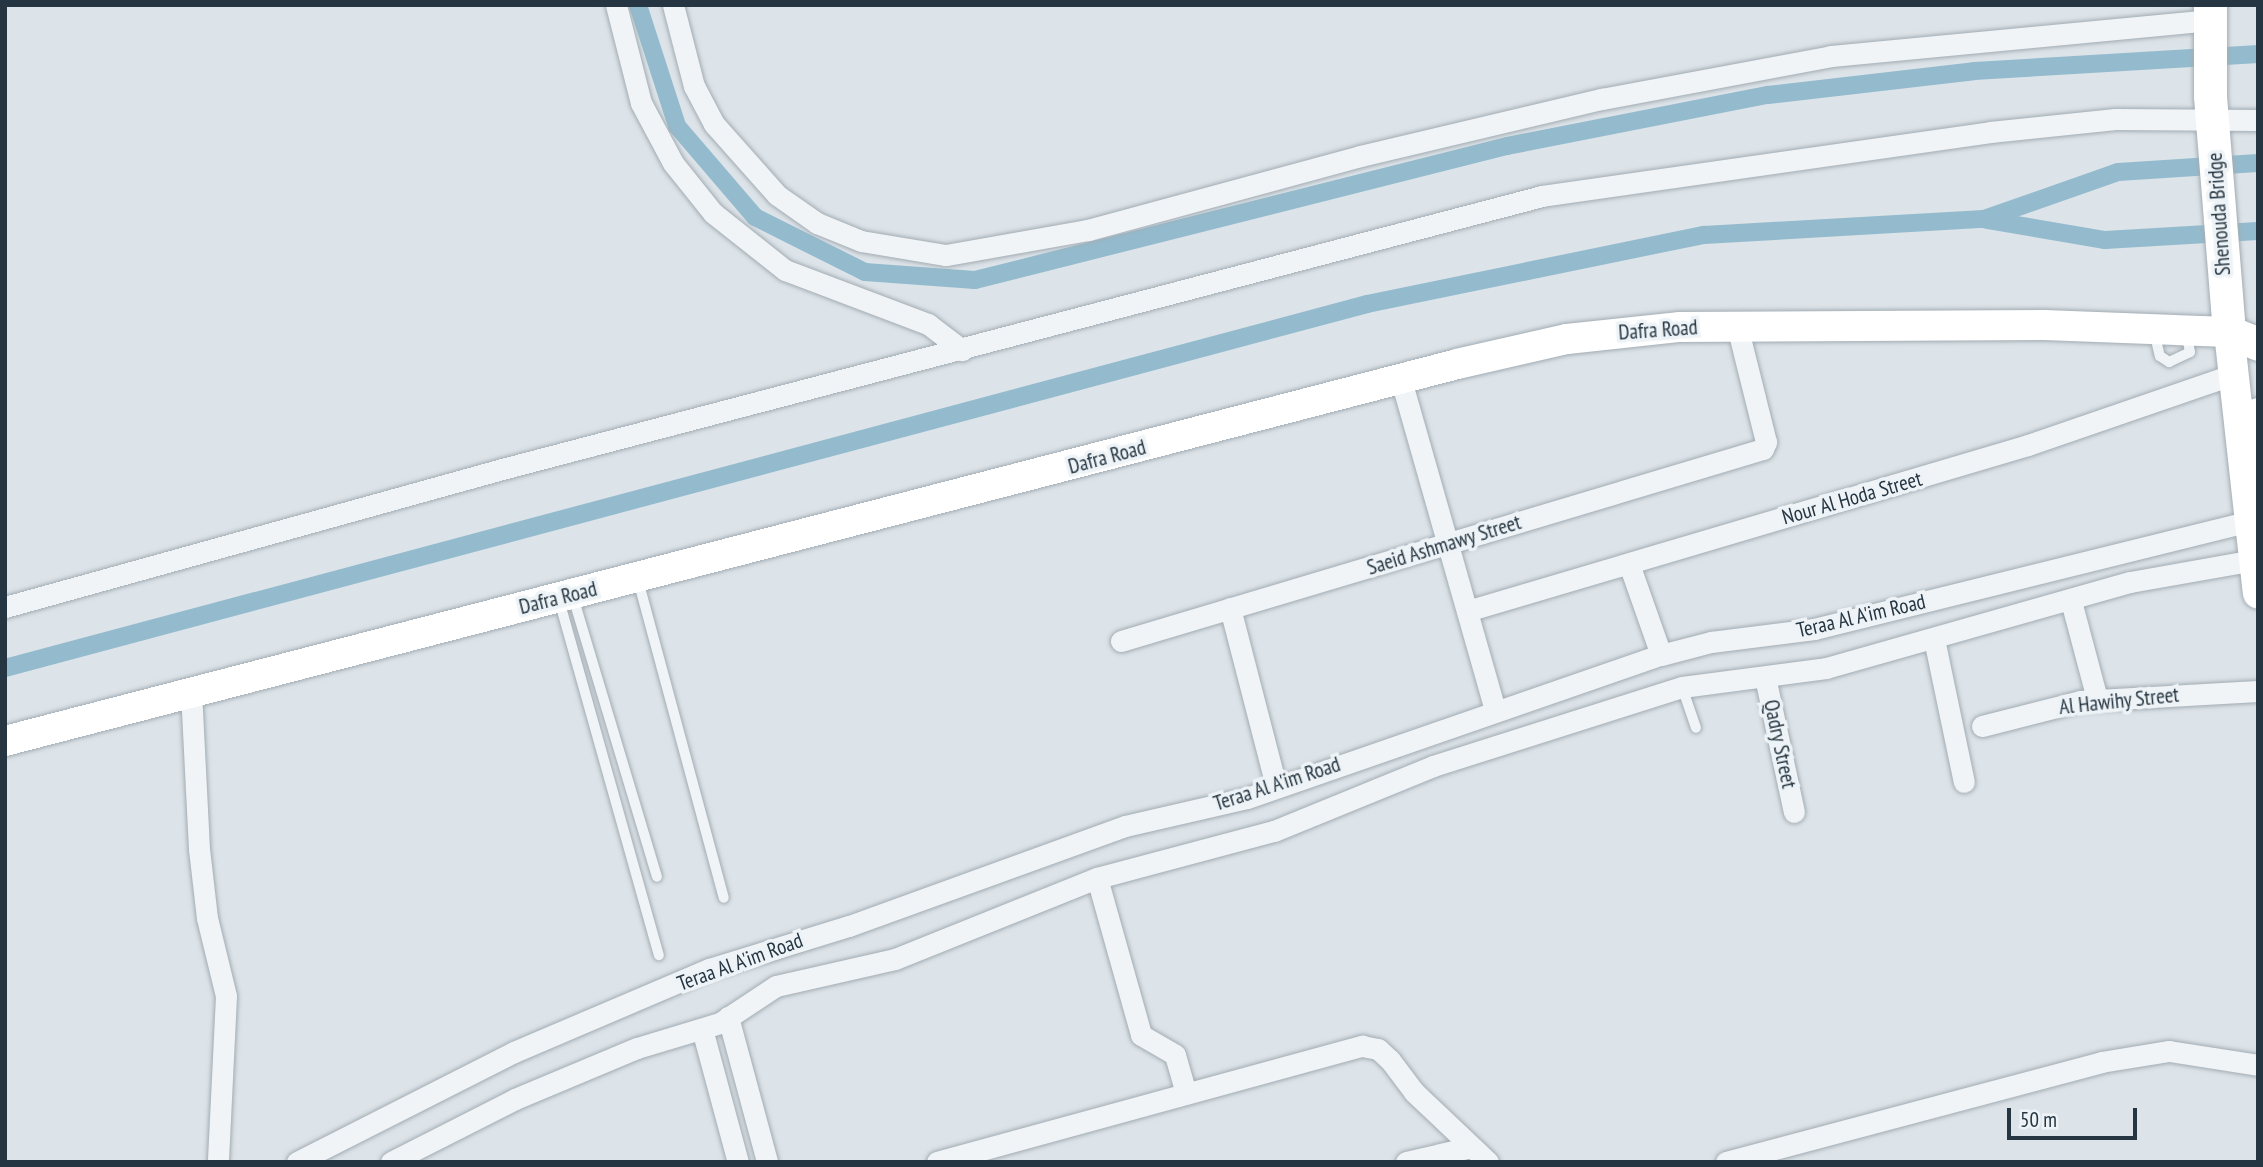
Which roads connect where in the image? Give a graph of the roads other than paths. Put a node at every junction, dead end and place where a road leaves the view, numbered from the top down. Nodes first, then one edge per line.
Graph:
1 (616, 5) edge
2 (673, 5) edge
3 (2153, 15) edge
4 (2211, 18) edge
5 (2212, 119) junction
6 (2258, 120) edge
7 (1737, 326) junction
8 (2243, 338) edge
9 (962, 350) junction
10 (2234, 374) junction
11 (1401, 380) junction
12 (2250, 424) edge
13 (2252, 521) junction
14 (1448, 543) junction
15 (2120, 551) junction
16 (2255, 560) junction
17 (1629, 564) junction
18 (637, 578) junction
19 (2130, 582) junction
20 (2258, 593) edge
21 (565, 596) junction
22 (2071, 601) junction
23 (5, 607) edge
24 (1230, 608) junction
25 (1467, 611) junction
26 (1934, 639) junction
27 (1121, 641) dead end
28 (1661, 656) junction
29 (1765, 677) junction
30 (1682, 687) junction
31 (191, 691) junction
32 (2258, 691) edge
33 (2097, 699) junction
34 (1495, 711) junction
35 (1982, 726) dead end
36 (1696, 728) dead end
37 (5, 741) edge
38 (1964, 782) dead end
39 (1276, 786) junction
40 (1794, 812) dead end
41 (657, 877) dead end
42 (1097, 878) junction
43 (724, 898) dead end
44 (659, 955) dead end
45 (728, 1017) junction
46 (702, 1029) junction
47 (2258, 1065) edge
48 (1185, 1091) junction
49 (1471, 1147) junction
50 (218, 1162) edge
51 (297, 1162) edge
52 (391, 1162) edge
53 (738, 1162) edge
54 (767, 1162) edge
55 (937, 1162) edge
56 (1406, 1162) edge
57 (1488, 1162) edge
58 (1726, 1162) edge

1 - 9 street
2 - 3 street
3 - 4 street
4 - 5 main road, Shenouda Bridge
5 - 6 street
5 - 8 main road, Shenouda Bridge
5 - 9 street
7 - 8 main road, Dafra Road
7 - 11 main road, Dafra Road
7 - 14 street, Saeid Ashmawy Street
8 - 10 main road
9 - 23 street
10 - 12 main road
10 - 17 street, Nour Al Hoda Street
11 - 14 street
11 - 18 main road, Dafra Road
12 - 13 main road
13 - 15 street, Teraa Al A'im Road
13 - 16 main road
14 - 24 street, Saeid Ashmawy Street
14 - 25 street
15 - 19 street
15 - 28 street, Teraa Al A'im Road
16 - 19 street, Teraa Al A'im Road
16 - 20 main road
17 - 25 street, Nour Al Hoda Street
17 - 28 street
18 - 21 main road, Dafra Road
18 - 43 lane
19 - 22 street, Teraa Al A'im Road
21 - 31 main road, Dafra Road
21 - 41 lane
21 - 44 lane
22 - 26 street, Teraa Al A'im Road
22 - 33 street
24 - 27 street, Saeid Ashmawy Street
24 - 39 street
25 - 34 street
26 - 29 street, Teraa Al A'im Road
26 - 38 street
28 - 34 street, Teraa Al A'im Road
29 - 30 street, Teraa Al A'im Road
29 - 40 street, Qadry Street
30 - 36 lane
30 - 42 street, Teraa Al A'im Road
31 - 37 main road, Dafra Road
31 - 50 street
32 - 33 street, Al Hawihy Street
33 - 35 street, Al Hawihy Street
34 - 39 street, Teraa Al A'im Road
39 - 51 street, Teraa Al A'im Road
42 - 45 street, Teraa Al A'im Road
42 - 48 street
45 - 46 street, Teraa Al A'im Road
45 - 54 street
46 - 52 street, Teraa Al A'im Road
46 - 53 street
47 - 58 street
48 - 49 street
48 - 55 street
49 - 56 street
49 - 57 street

